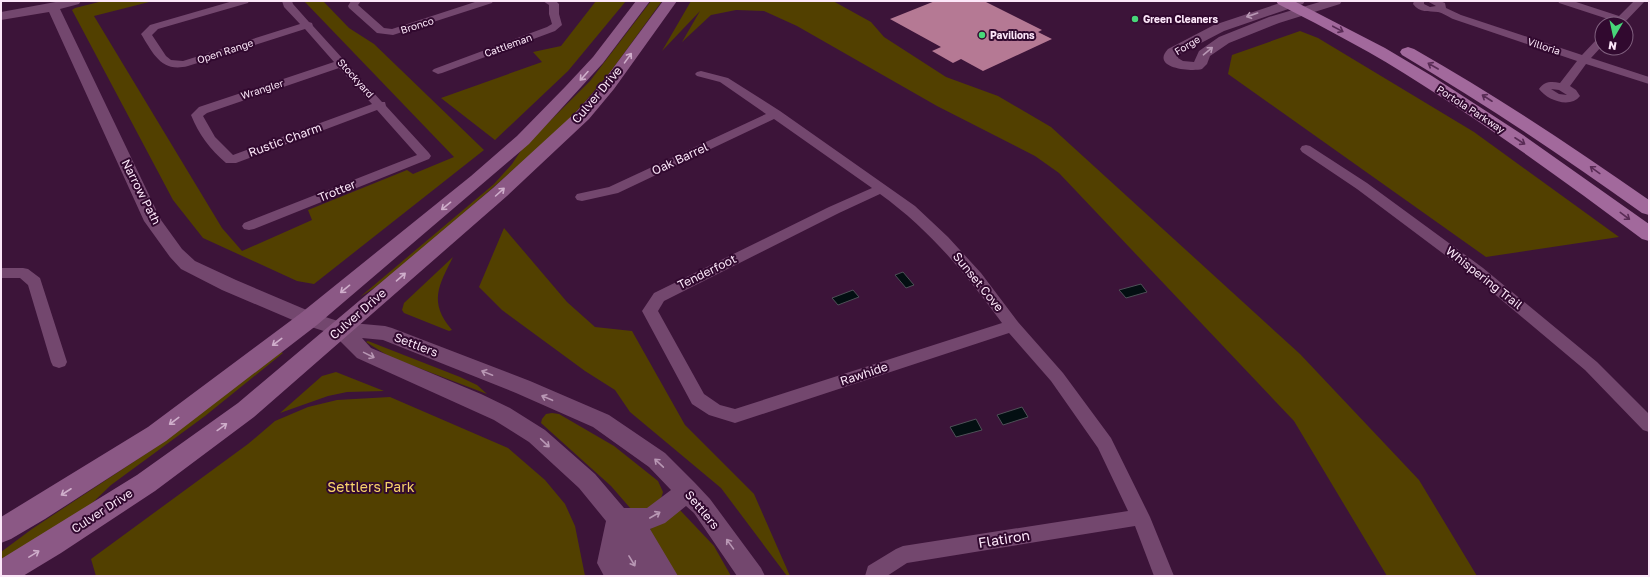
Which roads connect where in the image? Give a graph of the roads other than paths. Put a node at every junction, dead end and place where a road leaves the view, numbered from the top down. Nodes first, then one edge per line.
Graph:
1 (75, 1) edge
2 (244, 1) edge
3 (288, 1) edge
4 (488, 1) edge
5 (643, 1) edge
6 (670, 1) edge
7 (1336, 1) edge
8 (1419, 1) edge
9 (1432, 1) edge
10 (1563, 1) edge
11 (1640, 1) edge
12 (551, 2) edge
13 (354, 4) edge
14 (1301, 4) edge
15 (53, 7) junction
16 (1440, 9) junction
17 (1, 16) edge
18 (1603, 16) edge
19 (1625, 16) edge
20 (308, 25) junction
21 (1594, 48) edge
22 (1584, 59) junction
23 (342, 63) junction
24 (438, 71) dead end
25 (701, 74) dead end
26 (1649, 81) edge
27 (1563, 87) dead end
28 (381, 106) junction
29 (776, 114) junction
30 (202, 127) joint
31 (1306, 149) dead end
32 (426, 156) joint
33 (880, 189) junction
34 (582, 197) dead end
35 (1649, 210) edge
36 (249, 226) dead end
37 (1649, 234) edge
38 (1, 273) edge
39 (309, 319) junction
40 (1012, 326) junction
41 (340, 329) junction
42 (59, 362) dead end
43 (715, 410) joint
44 (1649, 425) edge
45 (687, 490) junction
46 (1141, 517) junction
47 (618, 518) junction
48 (1, 532) edge
49 (1, 574) edge
50 (617, 576) edge
51 (641, 576) edge
52 (664, 576) edge
53 (752, 576) edge
54 (875, 576) edge
55 (1164, 576) edge

1 - 15 street
2 - 20 street, Open Range
3 - 20 street, Stockyard
4 - 13 street, Bronco
5 -> 39 main road, Culver Drive
41 -> 6 main road, Culver Drive
7 - 14 street
8 - 16 street, Villoria
9 - 16 street, Villoria
10 - 18 street
11 - 19 street
12 - 24 street, Cattleman
14 -> 14 street, Forge
35 -> 14 main road, Portola Parkway
14 -> 37 main road, Portola Parkway
15 - 17 street
15 - 39 street, Narrow Path
16 - 22 street, Villoria
20 - 23 street, Stockyard
21 - 22 street
22 - 26 street, Villoria
22 - 27 street
23 - 28 street, Stockyard
23 - 30 street, Wrangler
25 - 29 street, Sunset Cove
28 - 30 street, Rustic Charm
28 - 32 street, Stockyard
29 - 33 street, Sunset Cove
29 - 34 street, Oak Barrel
31 - 44 street, Whispering Trail
32 - 36 street, Trotter
33 - 40 street, Sunset Cove
33 - 43 street, Tenderfoot
38 - 42 street
39 - 41 street, Narrow Path
39 -> 48 main road, Culver Drive
40 - 43 street, Rawhide
40 - 46 street, Sunset Cove
45 -> 41 street, Settlers
41 -> 47 street
49 -> 41 main road, Culver Drive
47 -> 45 street
53 -> 45 street, Settlers
46 - 54 street, Flatiron
46 - 55 street, Sunset Cove
47 - 50 street
47 -> 51 street
47 - 52 street

